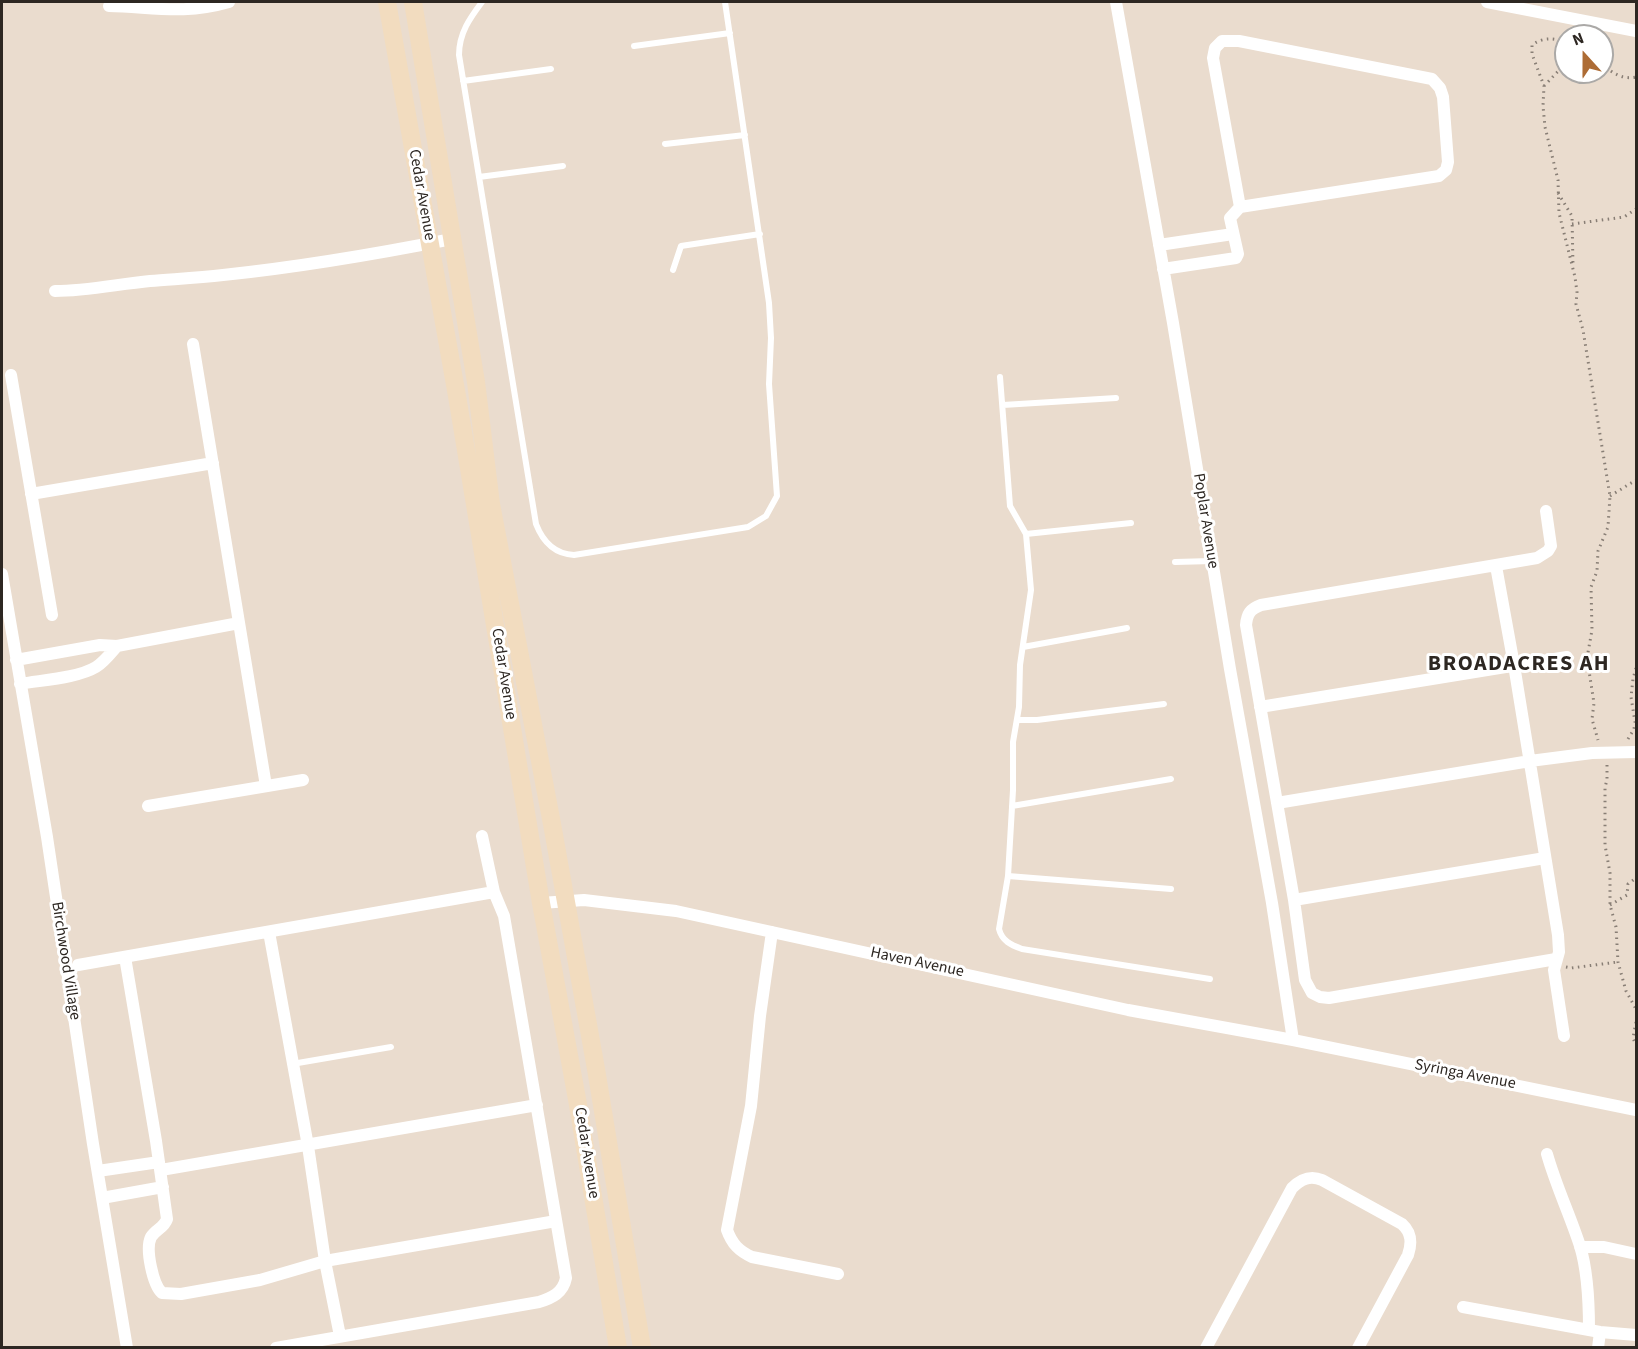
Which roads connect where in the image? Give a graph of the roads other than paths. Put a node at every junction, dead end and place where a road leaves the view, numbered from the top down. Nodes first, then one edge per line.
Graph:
1 (229, 2) edge
2 (387, 2) edge
3 (412, 2) edge
4 (482, 2) edge
5 (725, 2) edge
6 (1116, 2) edge
7 (1487, 2) edge
8 (109, 6) dead end
9 (1636, 31) edge
10 (730, 33) junction
11 (634, 46) dead end
12 (551, 69) dead end
13 (463, 81) junction
14 (745, 135) junction
15 (665, 144) dead end
16 (563, 166) dead end
17 (479, 177) junction
18 (1240, 207) junction
19 (760, 234) junction
20 (1233, 234) junction
21 (453, 239) junction
22 (430, 244) junction
23 (1159, 245) junction
24 (1163, 269) junction
25 (673, 270) dead end
26 (55, 291) dead end
27 (193, 344) dead end
28 (11, 375) dead end
29 (1000, 377) dead end
30 (1116, 398) dead end
31 (1004, 405) junction
32 (213, 463) junction
33 (31, 494) junction
34 (1546, 511) dead end
35 (1131, 523) dead end
36 (1026, 534) junction
37 (1212, 561) junction
38 (1175, 562) dead end
39 (1496, 566) junction
40 (2, 574) edge
41 (511, 608) junction
42 (493, 611) junction
43 (52, 615) dead end
44 (239, 623) junction
45 (1127, 628) dead end
46 (117, 646) junction
47 (1023, 647) junction
48 (1567, 657) dead end
49 (16, 660) junction
50 (1514, 665) junction
51 (20, 684) junction
52 (1164, 704) dead end
53 (1260, 706) junction
54 (1017, 720) junction
55 (1632, 752) edge
56 (1530, 761) junction
57 (1171, 779) dead end
58 (303, 780) dead end
59 (266, 786) junction
60 (1277, 803) junction
61 (148, 806) dead end
62 (1012, 806) junction
63 (482, 836) dead end
64 (1545, 858) junction
65 (1008, 876) junction
66 (1171, 889) dead end
67 (494, 892) junction
68 (566, 900) junction
69 (1294, 900) junction
70 (541, 903) junction
71 (269, 932) junction
72 (772, 932) junction
73 (125, 957) junction
74 (1556, 959) junction
75 (78, 965) dead end
76 (1210, 979) dead end
77 (1564, 1036) dead end
78 (1293, 1040) junction
79 (391, 1047) dead end
80 (292, 1064) junction
81 (537, 1105) junction
82 (1636, 1110) edge
83 (308, 1146) junction
84 (1547, 1154) dead end
85 (160, 1166) junction
86 (98, 1171) junction
87 (163, 1187) junction
88 (102, 1198) junction
89 (556, 1221) junction
90 (1580, 1247) junction
91 (1636, 1254) edge
92 (325, 1261) junction
93 (838, 1274) dead end
94 (1463, 1307) dead end
95 (1594, 1331) junction
96 (1636, 1335) edge
97 (340, 1336) junction
98 (127, 1347) edge
99 (276, 1347) edge
100 (618, 1347) edge
101 (642, 1347) edge
102 (1206, 1347) edge
103 (1358, 1347) edge
104 (1598, 1347) edge

1 - 8 street
2 - 22 main road, Cedar Avenue
3 - 21 main road, Cedar Avenue
4 - 13 lane
5 - 10 lane
6 - 23 street, Poplar Avenue
7 - 9 street
10 - 11 lane
10 - 14 lane
12 - 13 lane
13 - 17 lane
14 - 15 lane
14 - 19 lane
16 - 17 lane
17 - 19 lane
18 - 18 street
18 - 20 street
19 - 25 lane
20 - 23 street
20 - 24 street
21 - 22 street
21 - 41 main road, Cedar Avenue
22 - 26 street
22 - 42 main road, Cedar Avenue
23 - 24 street, Poplar Avenue
24 - 37 street, Poplar Avenue
27 - 32 street
28 - 33 street
29 - 31 lane
30 - 31 lane
31 - 36 lane
32 - 33 street
32 - 44 street
33 - 43 street
34 - 39 street
35 - 36 lane
36 - 47 lane
37 - 38 lane
37 - 78 street, Poplar Avenue
39 - 50 street
39 - 53 street
40 - 49 street, Birchwood Village
41 - 42 main road
41 - 68 main road, Cedar Avenue
42 - 70 main road, Cedar Avenue
44 - 46 street
44 - 59 street
45 - 47 lane
46 - 49 street
46 - 51 street
47 - 54 lane
48 - 50 street
49 - 51 street, Birchwood Village
50 - 53 street
50 - 56 street
51 - 86 street, Birchwood Village
52 - 54 lane
53 - 60 street
54 - 62 lane
55 - 56 street
56 - 60 street
56 - 64 street
57 - 62 lane
58 - 59 street
59 - 61 street
60 - 69 street
62 - 65 lane
63 - 67 street
64 - 69 street
64 - 74 street
65 - 66 lane
65 - 76 lane
67 - 71 street
67 - 81 street
68 - 70 street, Haven Avenue
68 - 72 street, Haven Avenue
68 - 101 main road, Cedar Avenue
69 - 74 street
70 - 100 main road, Cedar Avenue
71 - 73 street
71 - 80 street
72 - 78 street, Haven Avenue
72 - 93 street
73 - 75 street
73 - 85 street
74 - 77 street
78 - 82 street, Syringa Avenue
79 - 80 lane
80 - 83 street
81 - 83 street
81 - 89 street
83 - 85 street
83 - 92 street
84 - 90 street
85 - 86 street
85 - 87 street
86 - 88 street, Birchwood Village
87 - 88 street
87 - 92 street
88 - 98 street, Birchwood Village
89 - 92 street
89 - 97 street
90 - 91 street
90 - 95 street
92 - 97 street
94 - 95 street
95 - 96 street
95 - 104 street
97 - 99 street
102 - 103 street

